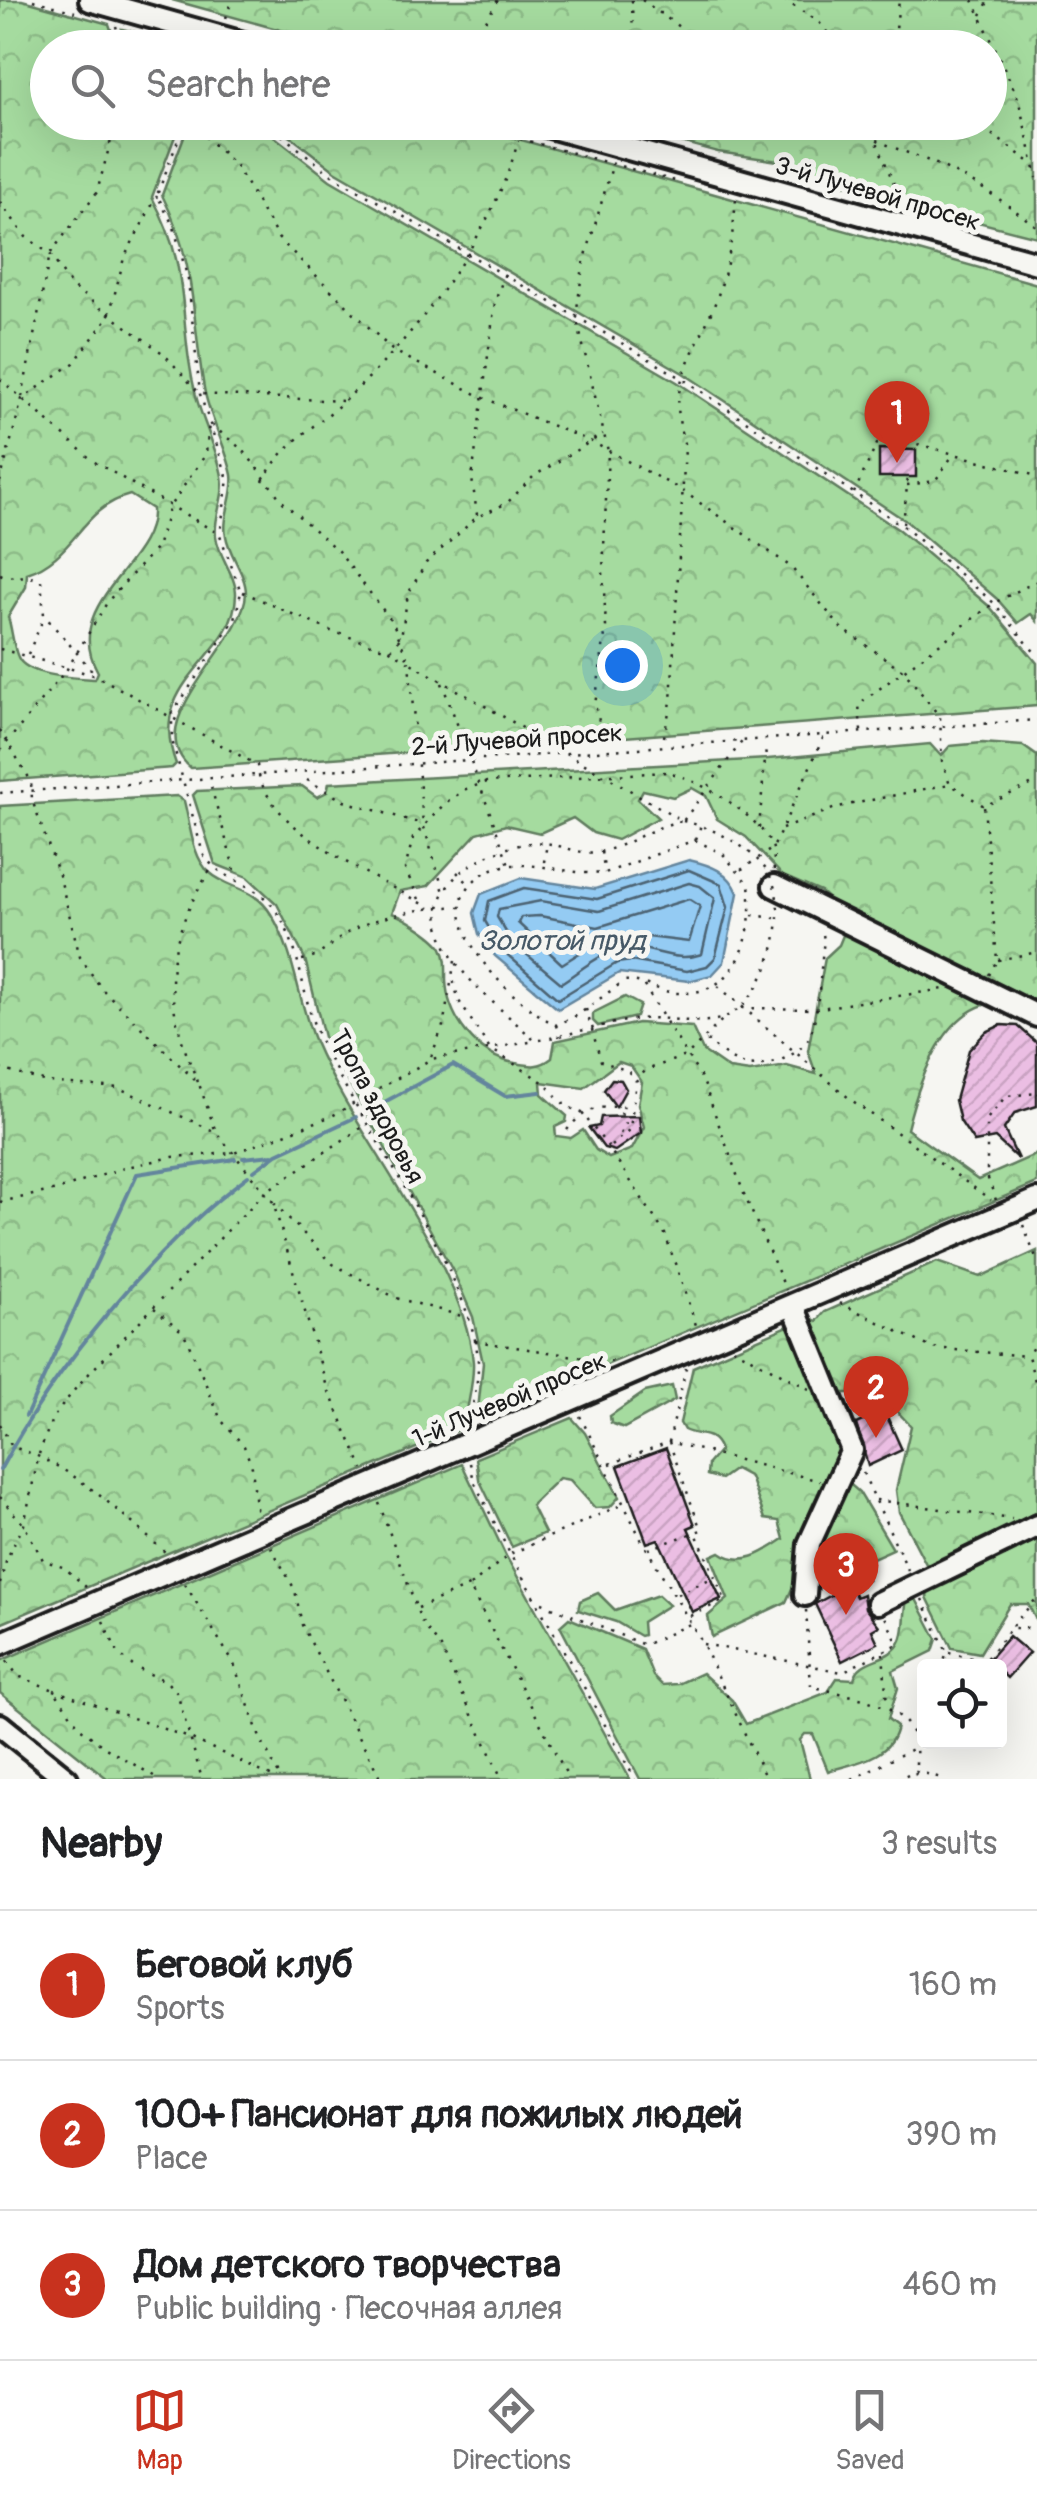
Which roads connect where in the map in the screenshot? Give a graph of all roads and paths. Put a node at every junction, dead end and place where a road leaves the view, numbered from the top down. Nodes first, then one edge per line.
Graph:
1 (90, 0) edge
2 (232, 0) edge
3 (498, 0) edge
4 (632, 0) edge
5 (642, 0) edge
6 (784, 0) edge
7 (899, 0) edge
8 (973, 0) edge
9 (988, 0) edge
10 (980, 16) junction
11 (226, 19) dead end
12 (198, 30) edge
13 (480, 30) edge
14 (633, 30) edge
15 (683, 30) edge
16 (825, 30) edge
17 (896, 30) edge
18 (986, 30) edge
19 (1007, 74) edge
20 (111, 140) edge
21 (180, 140) edge
22 (207, 140) edge
23 (287, 140) edge
24 (518, 140) dead end
25 (596, 140) edge
26 (872, 140) edge
27 (878, 140) edge
28 (1000, 140) edge
29 (878, 145) junction
30 (1031, 163) junction
31 (612, 165) dead end
32 (1037, 178) edge
33 (157, 196) junction
34 (736, 196) dead end
35 (0, 202) edge
36 (903, 208) dead end
37 (1037, 227) edge
38 (470, 253) junction
39 (50, 254) junction
40 (1037, 263) edge
41 (504, 273) junction
42 (109, 316) junction
43 (576, 316) junction
44 (392, 350) junction
45 (680, 378) junction
46 (0, 379) edge
47 (0, 387) edge
48 (8, 387) junction
49 (200, 394) junction
50 (484, 398) junction
51 (22, 399) junction
52 (345, 401) junction
53 (210, 423) junction
54 (603, 434) junction
55 (592, 442) junction
56 (608, 450) junction
57 (952, 457) junction
58 (1037, 476) edge
59 (908, 477) dead end
60 (263, 481) junction
61 (0, 482) edge
62 (906, 485) junction
63 (683, 491) junction
64 (854, 493) junction
65 (170, 506) junction
66 (477, 516) junction
67 (903, 526) junction
68 (220, 534) junction
69 (0, 574) edge
70 (1037, 581) edge
71 (241, 592) junction
72 (994, 603) junction
73 (44, 615) junction
74 (401, 637) junction
75 (0, 648) edge
76 (390, 650) junction
77 (28, 654) junction
78 (75, 654) junction
79 (1037, 655) edge
80 (409, 662) junction
81 (67, 670) junction
82 (904, 671) junction
83 (97, 676) junction
84 (442, 682) junction
85 (172, 714) junction
86 (1037, 720) edge
87 (940, 726) junction
88 (0, 730) edge
89 (861, 732) junction
90 (824, 734) junction
91 (664, 737) dead end
92 (743, 740) junction
93 (6, 741) junction
94 (604, 741) dead end
95 (766, 748) dead end
96 (0, 751) edge
97 (568, 753) junction
98 (468, 760) junction
99 (419, 763) junction
100 (258, 774) junction
101 (603, 776) junction
102 (184, 780) junction
103 (307, 780) dead end
104 (1037, 782) edge
105 (950, 784) junction
106 (477, 786) junction
107 (211, 787) dead end
108 (707, 787) junction
109 (32, 790) junction
110 (0, 792) edge
111 (984, 806) junction
112 (683, 821) junction
113 (423, 824) junction
114 (702, 825) junction
115 (782, 829) junction
116 (759, 830) junction
117 (695, 840) junction
118 (547, 844) junction
119 (503, 848) junction
120 (773, 848) junction
121 (601, 852) junction
122 (756, 860) junction
123 (544, 863) junction
124 (510, 866) junction
125 (212, 868) junction
126 (740, 870) junction
127 (458, 872) junction
128 (605, 873) junction
129 (237, 879) junction
130 (469, 884) junction
131 (774, 886) junction
132 (444, 892) junction
133 (420, 900) junction
134 (808, 901) junction
135 (441, 906) junction
136 (460, 907) junction
137 (430, 908) junction
138 (751, 915) junction
139 (775, 918) junction
140 (1037, 952) edge
141 (300, 960) junction
142 (997, 960) junction
143 (455, 961) junction
144 (452, 976) junction
145 (717, 985) junction
146 (643, 986) junction
147 (982, 988) junction
148 (586, 1008) junction
149 (742, 1008) junction
150 (814, 1008) junction
151 (1037, 1016) edge
152 (725, 1017) junction
153 (664, 1018) junction
154 (556, 1025) junction
155 (591, 1030) junction
156 (559, 1037) junction
157 (706, 1040) junction
158 (535, 1042) junction
159 (489, 1048) junction
160 (797, 1052) junction
161 (688, 1055) junction
162 (430, 1059) junction
163 (0, 1069) edge
164 (636, 1080) junction
165 (199, 1084) junction
166 (1037, 1092) edge
167 (354, 1103) junction
168 (621, 1106) junction
169 (629, 1106) junction
170 (582, 1113) junction
171 (367, 1124) junction
172 (566, 1130) dead end
173 (216, 1132) junction
174 (620, 1134) dead end
175 (609, 1148) junction
176 (234, 1152) junction
177 (265, 1192) junction
178 (1037, 1200) edge
179 (0, 1202) edge
180 (273, 1202) junction
181 (1021, 1222) dead end
182 (1037, 1261) edge
183 (827, 1298) junction
184 (793, 1305) junction
185 (690, 1311) dead end
186 (468, 1318) junction
187 (717, 1337) junction
188 (1037, 1339) edge
189 (474, 1340) junction
190 (689, 1349) junction
191 (1028, 1356) junction
192 (624, 1364) dead end
193 (1037, 1388) edge
194 (572, 1400) junction
195 (832, 1402) junction
196 (0, 1424) edge
197 (669, 1442) junction
198 (466, 1444) junction
199 (852, 1450) junction
200 (38, 1454) junction
201 (607, 1465) junction
202 (836, 1484) junction
203 (370, 1486) junction
204 (0, 1498) edge
205 (875, 1500) junction
206 (624, 1504) junction
207 (1028, 1523) edge
208 (24, 1525) junction
209 (695, 1532) junction
210 (648, 1550) junction
211 (510, 1554) junction
212 (170, 1556) dead end
213 (861, 1567) dead end
214 (715, 1576) junction
215 (182, 1580) dead end
216 (0, 1584) edge
217 (916, 1585) junction
218 (469, 1586) junction
219 (677, 1594) junction
220 (805, 1595) junction
221 (1037, 1598) edge
222 (95, 1603) junction
223 (541, 1603) junction
224 (878, 1603) dead end
225 (418, 1608) junction
226 (689, 1616) junction
227 (692, 1623) junction
228 (1011, 1628) junction
229 (1037, 1628) edge
230 (703, 1644) junction
231 (898, 1644) dead end
232 (2, 1650) edge
233 (883, 1652) junction
234 (947, 1652) junction
235 (944, 1659) edge
236 (975, 1659) edge
237 (985, 1659) edge
238 (810, 1664) junction
239 (54, 1690) junction
240 (887, 1708) junction
241 (0, 1725) edge
242 (192, 1739) junction
243 (917, 1744) edge
244 (916, 1747) junction
245 (916, 1771) junction
246 (868, 1774) junction
247 (67, 1779) edge
248 (159, 1779) edge
249 (202, 1779) edge
250 (279, 1779) edge
251 (502, 1779) edge
252 (569, 1779) edge
253 (635, 1779) edge
254 (766, 1779) edge
255 (852, 1779) edge
256 (865, 1779) edge
257 (896, 1779) edge
258 (916, 1779) edge
259 (944, 1779) edge

1 - 12 street
2 - 11 path
3 - 13 path
4 - 14 path
5 - 15 path
6 - 16 path
7 - 17 path
8 - 10 path
9 - 10 path
10 - 18 path
19 - 30 path
20 - 39 path
21 - 33 path
22 - 44 path
23 - 38 path
24 - 38 path
25 - 40 street, 3-й Лучевой просек
26 - 29 path
27 - 29 path
28 - 30 path
29 - 36 path
29 - 37 path
30 - 32 path
31 - 43 path
33 - 42 path
33 - 49 path
34 - 45 path
35 - 39 path
38 - 41 path
38 - 44 path
39 - 42 path
39 - 51 path
41 - 43 path
41 - 50 path
42 - 49 path
42 - 51 path
43 - 45 path
43 - 54 path
44 - 50 path
44 - 52 path
45 - 63 path
45 - 64 path
46 - 48 path
47 - 48 path
48 - 51 path
49 - 52 path
49 - 53 path
50 - 55 path
50 - 66 path
51 - 61 path
51 - 65 path
52 - 60 path
53 - 60 path
53 - 65 path
53 - 68 path
54 - 55 path
54 - 56 path
55 - 56 path
55 - 66 path
56 - 63 path
56 - 94 path
57 - 58 path
57 - 62 path
57 - 64 path
59 - 62 path
60 - 74 path
62 - 67 path
63 - 82 path
63 - 91 path
64 - 67 path
65 - 68 path
65 - 78 path
66 - 74 path
67 - 72 path
68 - 71 path
69 - 73 path
70 - 72 path
71 - 76 path
71 - 85 path
72 - 79 path
72 - 82 path
73 - 77 path
73 - 78 path
74 - 76 path
74 - 80 path
75 - 77 path
76 - 80 path
77 - 81 path
78 - 81 path
78 - 83 path
80 - 84 path
80 - 99 path
81 - 83 path
81 - 93 path
82 - 87 path
82 - 89 path
83 - 85 path
84 - 97 path
84 - 98 path
85 - 100 path
85 - 102 path
86 - 87 path, 2-й Лучевой просек
87 - 89 path, 2-й Лучевой просек
87 - 105 path
88 - 93 path
89 - 90 path, 2-й Лучевой просек
90 - 92 path, 2-й Лучевой просек
90 - 115 path
92 - 97 path, 2-й Лучевой просек
92 - 108 path
93 - 96 path
93 - 109 path
95 - 116 path
97 - 98 path, 2-й Лучевой просек
97 - 101 path
98 - 99 path, 2-й Лучевой просек
98 - 106 path
99 - 100 path, 2-й Лучевой просек
99 - 113 path
100 - 102 path, 2-й Лучевой просек
100 - 133 path
101 - 106 path
101 - 108 path
101 - 112 path
102 - 109 path, 2-й Лучевой просек
102 - 125 path
103 - 113 path
104 - 111 path
105 - 111 path
105 - 115 path
106 - 113 path
106 - 119 path
107 - 129 path
108 - 112 path
108 - 116 path
109 - 110 path, 2-й Лучевой просек
109 - 165 path
111 - 142 path
112 - 114 path, bridge
112 - 121 path, bridge
113 - 132 path
113 - 133 path
114 - 117 path
114 - 122 path, bridge
115 - 120 path
116 - 120 path
117 - 126 path
117 - 128 path
118 - 119 path, bridge
118 - 121 path, bridge
118 - 123 path
119 - 124 path
119 - 127 path, bridge
120 - 122 path
120 - 131 path
121 - 128 path
122 - 126 path
122 - 131 path, bridge
123 - 124 path
123 - 128 path
124 - 130 path
125 - 129 path, Тропа здоровья
125 - 165 path
126 - 138 path
127 - 130 path
127 - 132 path, bridge
129 - 141 path, Тропа здоровья
130 - 136 path
131 - 134 street
131 - 139 path, bridge
132 - 135 path, bridge
133 - 137 path
134 - 147 street
134 - 150 path
135 - 136 path
135 - 137 path, bridge
135 - 143 path, bridge
136 - 154 path
137 - 141 path
138 - 139 path
138 - 145 path
139 - 149 path, bridge
140 - 142 path
141 - 167 path, Тропа здоровья
142 - 147 path
143 - 144 path, bridge
143 - 158 path, bridge
144 - 159 path
144 - 162 path
145 - 146 path
145 - 149 path
146 - 148 path
146 - 153 path
147 - 150 path
147 - 151 street
148 - 154 path
148 - 155 path
149 - 150 path
149 - 152 path, bridge
149 - 160 path
150 - 160 path
152 - 153 path, bridge
152 - 157 path
153 - 155 path, bridge
153 - 161 path
154 - 156 path, bridge
155 - 156 path, bridge
155 - 164 path
156 - 158 path, bridge
157 - 160 path
157 - 161 path
158 - 159 path
159 - 162 path
159 - 170 path
160 - 166 path
161 - 164 path
161 - 184 path
162 - 167 path
163 - 173 path
164 - 169 path
165 - 173 path
167 - 171 path, Тропа здоровья
167 - 176 path
168 - 169 path
168 - 170 path
168 - 174 path
169 - 175 path
170 - 172 path
170 - 175 path
171 - 177 path
171 - 186 path, Тропа здоровья
173 - 176 path
175 - 185 path
176 - 177 path
176 - 179 path
177 - 180 path
177 - 200 path
178 - 183 street, 1-й Лучевой просек
180 - 186 path
180 - 203 path
181 - 182 path
183 - 184 street, 1-й Лучевой просек
183 - 191 path
184 - 187 street, 1-й Лучевой просек
184 - 195 street
186 - 189 path, Тропа здоровья
187 - 190 street, 1-й Лучевой просек
187 - 195 path
188 - 191 path
189 - 192 path
189 - 198 path, Тропа здоровья
190 - 194 street, 1-й Лучевой просек
190 - 197 path
191 - 193 path
194 - 198 street, 1-й Лучевой просек
194 - 201 path
195 - 199 street
196 - 200 path
197 - 201 path
197 - 202 path
197 - 209 path
198 - 203 street, 1-й Лучевой просек
198 - 211 path, Тропа здоровья
199 - 202 street
199 - 205 path
200 - 208 path
200 - 212 path
201 - 206 path
202 - 220 street
203 - 222 street, 1-й Лучевой просек
203 - 225 path
204 - 208 path
205 - 207 path
205 - 217 path
206 - 210 path
206 - 211 path
207 - 217 street
208 - 216 path
208 - 222 path
209 - 210 path
209 - 214 path
210 - 219 path
211 - 218 path
211 - 223 path, Тропа здоровья
213 - 220 path
214 - 219 path
214 - 226 path
215 - 250 path
217 - 224 street
217 - 234 path
218 - 225 path
218 - 252 path
219 - 226 path
220 - 238 path
221 - 228 path
222 - 232 street, 1-й Лучевой просек
222 - 242 path
223 - 227 path
223 - 253 path, Тропа здоровья
225 - 251 path
226 - 227 path
227 - 230 path
228 - 229 path
228 - 237 path
230 - 238 path
230 - 254 path
231 - 233 path
232 - 239 path
233 - 238 path
233 - 240 path
234 - 235 path
234 - 236 path
238 - 240 path
239 - 242 path
239 - 248 path
240 - 244 path
241 - 247 street
242 - 249 path
242 - 250 path
243 - 244 path
244 - 245 path
244 - 246 path
245 - 257 path
245 - 258 path
245 - 259 path
246 - 255 path
246 - 256 path

